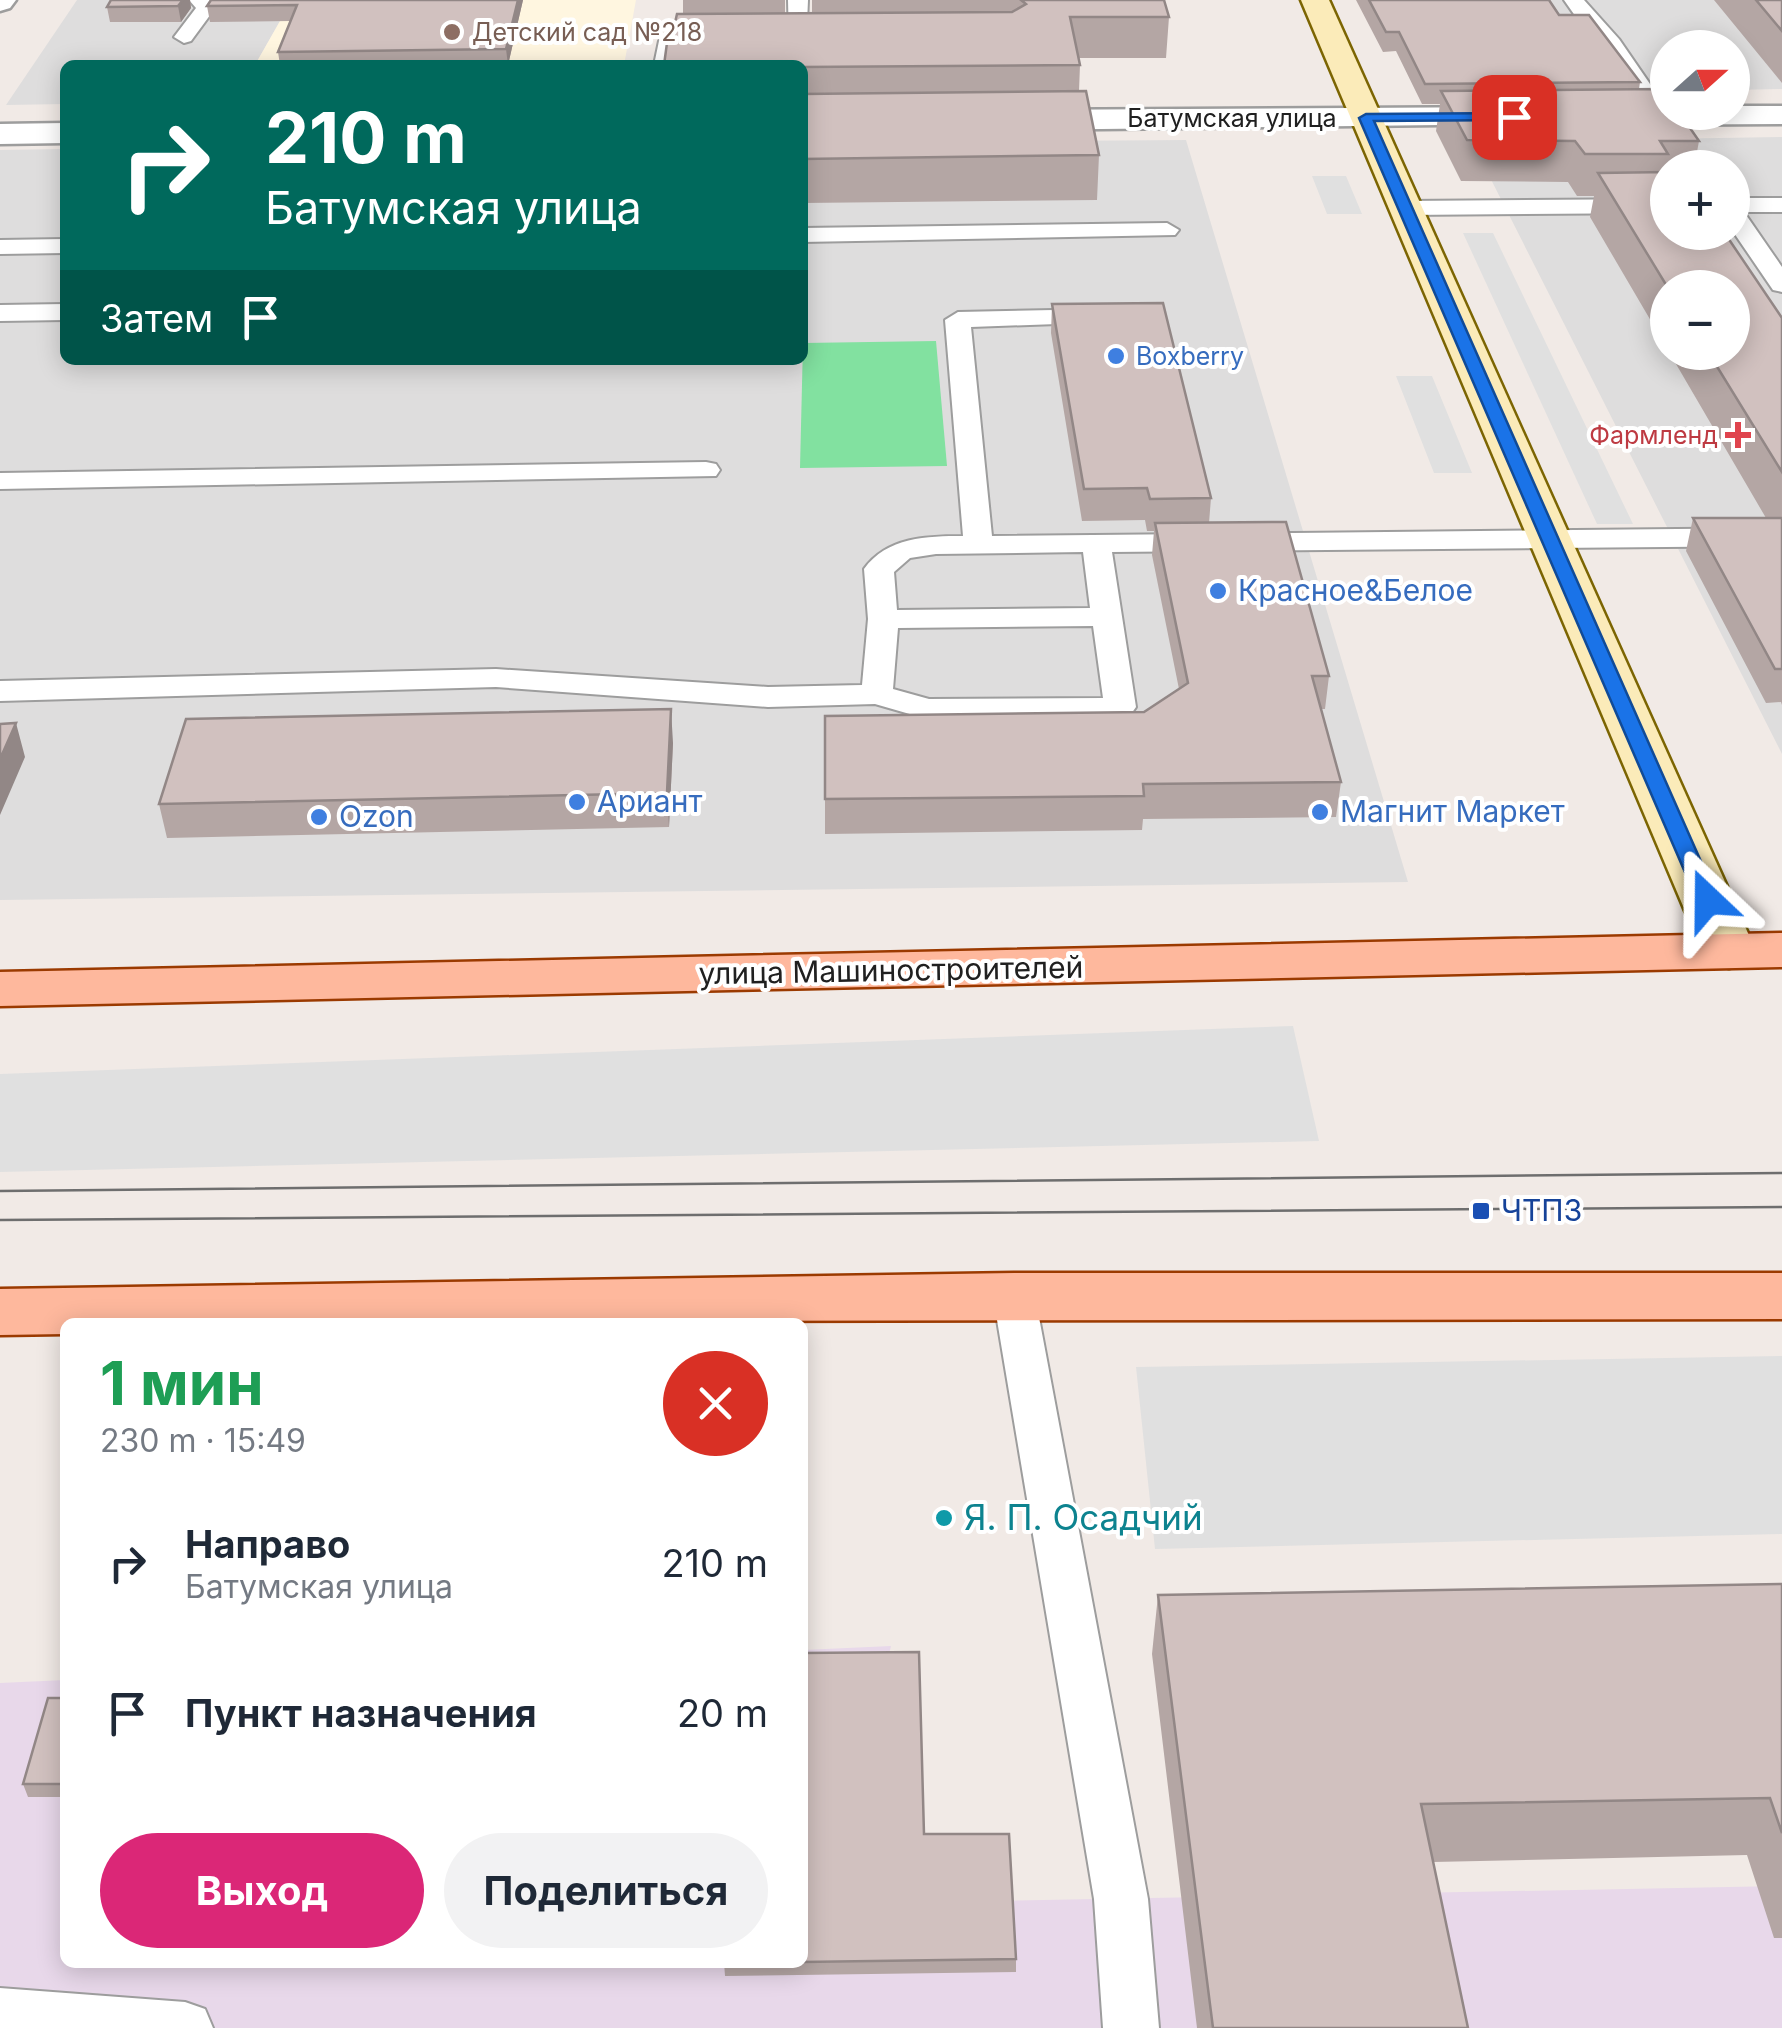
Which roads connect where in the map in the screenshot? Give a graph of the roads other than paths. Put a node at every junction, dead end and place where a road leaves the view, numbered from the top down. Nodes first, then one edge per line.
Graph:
1 (199, 0) edge
2 (798, 0) edge
3 (1314, 0) edge
4 (1574, 0) edge
5 (184, 36) dead end
6 (799, 43) edge
7 (742, 44) edge
8 (664, 60) edge
9 (1650, 100) edge
10 (1782, 114) edge
11 (1750, 115) edge
12 (1650, 116) edge
13 (1366, 118) junction
14 (982, 120) edge
15 (60, 133) edge
16 (0, 134) edge
17 (1782, 205) edge
18 (1650, 206) edge
19 (1405, 208) junction
20 (1750, 208) edge
21 (1167, 230) dead end
22 (808, 235) edge
23 (1750, 236) edge
24 (60, 246) edge
25 (0, 247) edge
26 (1782, 285) edge
27 (60, 312) edge
28 (0, 313) edge
29 (1132, 317) edge
30 (706, 470) dead end
31 (0, 481) edge
32 (1550, 536) junction
33 (1782, 536) edge
34 (978, 542) junction
35 (1096, 542) junction
36 (1108, 617) junction
37 (882, 619) junction
38 (0, 691) edge
39 (877, 694) junction
40 (1782, 950) edge
41 (1729, 951) junction
42 (0, 989) edge
43 (1014, 1296) junction
44 (1782, 1296) edge
45 (0, 1312) edge
46 (0, 2014) edge
47 (185, 2028) edge
48 (1131, 2028) edge

1 - 5 lane
2 - 6 lane
3 - 13 street
4 - 9 lane
7 - 8 lane
10 - 11 street, Батумская улица
12 - 13 street, Батумская улица
13 - 14 street, Батумская улица
13 - 19 street
15 - 16 street
17 - 20 lane
18 - 19 lane
19 - 32 street
21 - 22 lane
23 - 26 lane
24 - 25 lane
27 - 28 lane
29 - 34 lane
30 - 31 lane
32 - 33 lane
32 - 35 lane
32 - 41 street
34 - 35 lane
34 - 37 lane
35 - 36 lane
36 - 37 lane
36 - 39 lane
37 - 39 lane
38 - 39 lane
40 - 41 main road, улица Машиностроителей
41 - 42 main road, улица Машиностроителей
43 - 44 main road
43 - 45 main road
43 - 48 lane
46 - 47 lane

